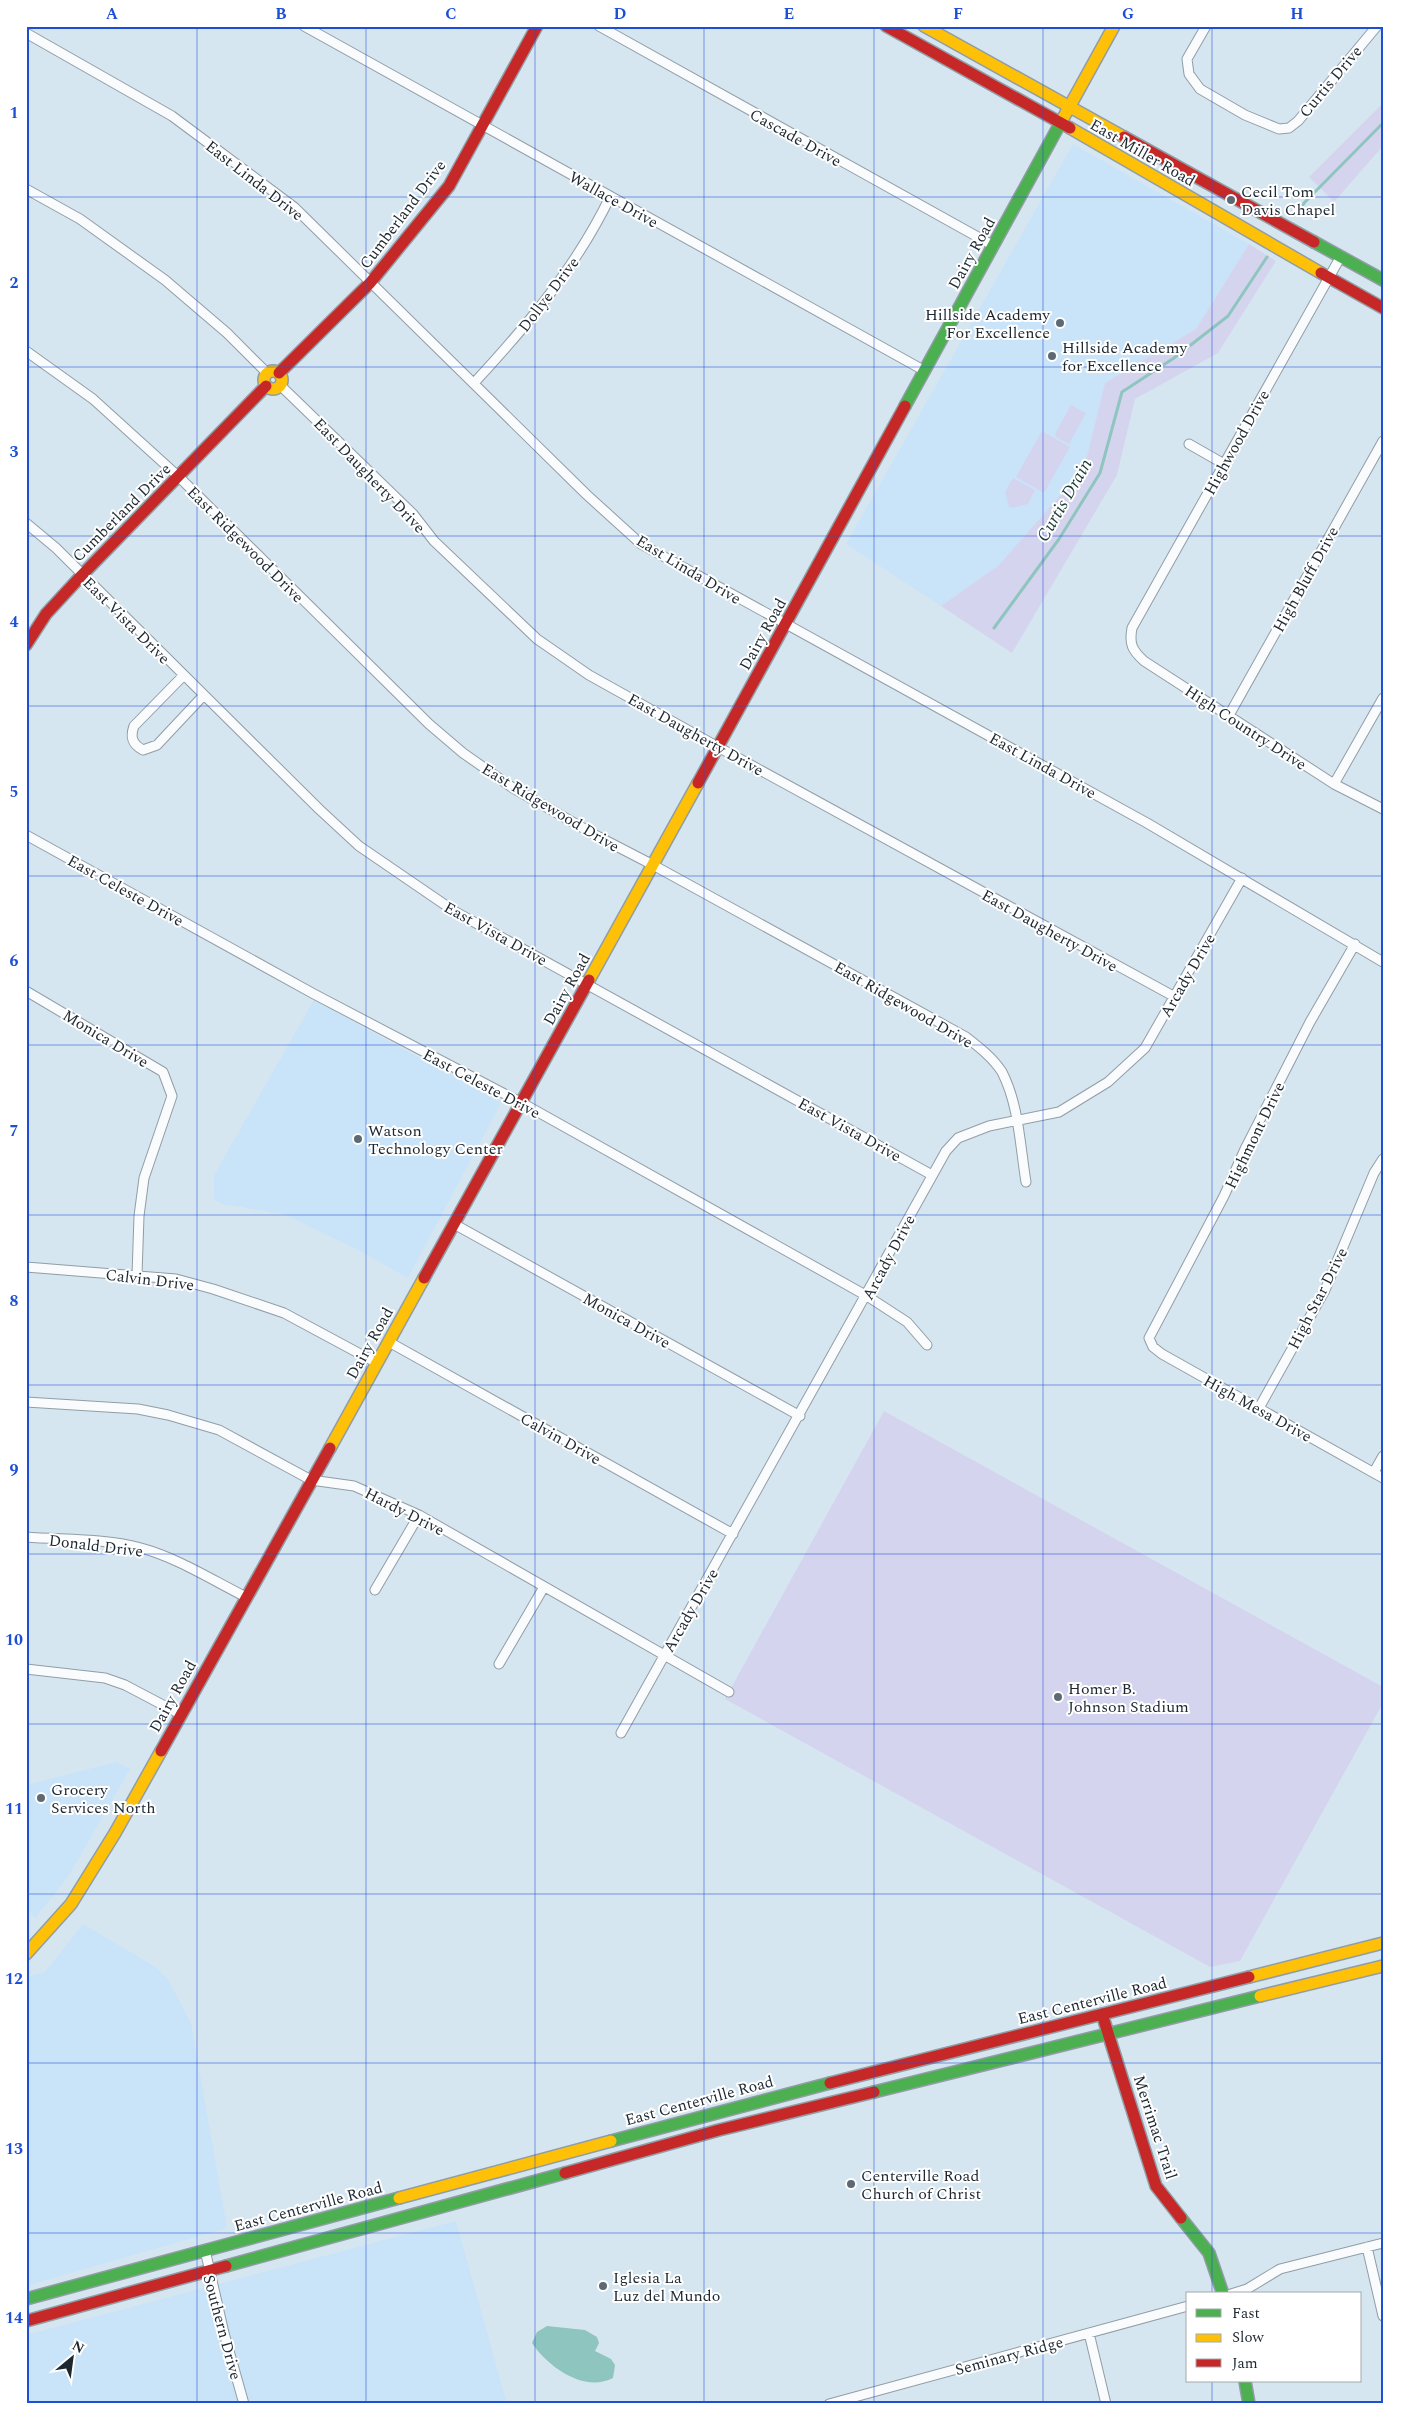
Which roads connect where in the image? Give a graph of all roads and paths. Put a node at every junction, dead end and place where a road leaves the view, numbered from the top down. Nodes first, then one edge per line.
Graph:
1 (304, 26) edge
2 (537, 26) edge
3 (598, 26) edge
4 (886, 26) edge
5 (924, 26) edge
6 (1114, 26) edge
7 (1206, 26) edge
8 (1376, 26) edge
9 (26, 33) edge
10 (1070, 107) junction
11 (1061, 124) junction
12 (482, 125) junction
13 (26, 189) edge
14 (610, 196) junction
15 (994, 246) junction
16 (1341, 256) junction
17 (1329, 278) junction
18 (1383, 280) edge
19 (370, 283) junction
20 (1383, 308) edge
21 (26, 351) edge
22 (925, 371) junction
23 (276, 377) junction
24 (474, 383) junction
25 (1383, 441) edge
26 (1189, 444) dead end
27 (1224, 464) junction
28 (178, 478) junction
29 (26, 523) edge
30 (82, 575) junction
31 (786, 624) junction
32 (1132, 628) joint
33 (26, 646) edge
34 (183, 676) junction
35 (204, 696) junction
36 (1383, 698) edge
37 (1228, 717) junction
38 (718, 747) junction
39 (1334, 784) junction
40 (1383, 809) edge
41 (26, 835) edge
42 (654, 865) junction
43 (1242, 878) junction
44 (1355, 944) junction
45 (1382, 960) edge
46 (588, 984) junction
47 (26, 991) edge
48 (1175, 997) junction
49 (522, 1104) junction
50 (1016, 1120) junction
51 (1383, 1159) edge
52 (932, 1175) junction
53 (1026, 1182) dead end
54 (454, 1224) junction
55 (26, 1267) edge
56 (136, 1275) junction
57 (867, 1296) junction
58 (1154, 1328) joint
59 (389, 1342) junction
60 (927, 1345) dead end
61 (377, 1363) junction
62 (26, 1402) edge
63 (1259, 1408) junction
64 (800, 1416) junction
65 (1383, 1456) edge
66 (1374, 1472) junction
67 (1383, 1478) edge
68 (311, 1480) junction
69 (419, 1515) junction
70 (733, 1534) junction
71 (26, 1537) edge
72 (544, 1587) junction
73 (375, 1590) dead end
74 (246, 1597) junction
75 (665, 1655) junction
76 (499, 1664) dead end
77 (26, 1669) edge
78 (730, 1692) dead end
79 (180, 1714) junction
80 (621, 1733) dead end
81 (1383, 1942) edge
82 (26, 1954) edge
83 (1383, 1966) edge
84 (1102, 2014) junction
85 (1109, 2034) junction
86 (905, 2064) junction
87 (911, 2083) junction
88 (716, 2112) junction
89 (720, 2130) junction
90 (545, 2160) junction
91 (551, 2176) junction
92 (391, 2201) junction
93 (395, 2220) junction
94 (1383, 2244) edge
95 (1367, 2247) junction
96 (205, 2250) junction
97 (208, 2270) junction
98 (1222, 2292) edge
99 (1237, 2292) edge
100 (26, 2298) edge
101 (1186, 2307) edge
102 (1383, 2316) edge
103 (26, 2321) edge
104 (1089, 2334) junction
105 (1245, 2382) edge
106 (244, 2404) edge
107 (829, 2404) edge
108 (1106, 2404) edge
109 (1250, 2404) edge

1 - 12 street, Wallace Drive
2 - 12 main road, Cumberland Drive
3 - 15 street, Cascade Drive
4 - 11 main road, East Miller Road
5 - 10 main road, East Miller Road
6 - 10 main road, Dairy Road
7 - 8 street, Curtis Drive
9 - 19 street, East Linda Drive
10 - 11 main road, Dairy Road
10 - 16 main road, East Miller Road
11 - 15 main road, Dairy Road
11 - 17 main road, East Miller Road
12 - 14 street, Wallace Drive
12 - 19 main road, Cumberland Drive
13 - 23 street, East Daugherty Drive
14 - 22 street, Wallace Drive
14 - 24 street, Dollye Drive
15 - 22 main road, Dairy Road
16 - 17 street, Highwood Drive
16 - 18 main road, East Miller Road
17 - 20 main road, East Miller Road
17 - 27 street, Highwood Drive
19 - 23 main road, Cumberland Drive
19 - 24 street, East Linda Drive
21 - 28 street, East Ridgewood Drive
22 - 31 main road, Dairy Road
23 - 28 main road, Cumberland Drive
23 - 38 street, East Daugherty Drive
24 - 31 street, East Linda Drive
25 - 37 street, High Bluff Drive
26 - 27 street
27 - 32 street, Highwood Drive
28 - 30 main road, Cumberland Drive
28 - 42 street, East Ridgewood Drive
29 - 30 street, East Vista Drive
30 - 33 main road, Cumberland Drive
30 - 34 street, East Vista Drive
31 - 38 main road, Dairy Road
31 - 43 street, East Linda Drive
32 - 37 street, High Country Drive
34 - 35 street, East Vista Drive
34 - 35 street, East Vista Drive
35 - 46 street, East Vista Drive
36 - 39 street
37 - 39 street, High Country Drive
38 - 42 main road, Dairy Road
38 - 48 street, East Daugherty Drive
39 - 40 street, High Country Drive
41 - 49 street, East Celeste Drive
42 - 46 main road, Dairy Road
42 - 50 street, East Ridgewood Drive
43 - 44 street, East Linda Drive
43 - 48 street, Arcady Drive
44 - 45 street, East Linda Drive
44 - 58 street, Highmont Drive
46 - 49 main road, Dairy Road
46 - 52 street, East Vista Drive
47 - 56 street, Monica Drive
48 - 50 street, Arcady Drive
49 - 54 main road, Dairy Road
49 - 57 street, East Celeste Drive
50 - 52 street, Arcady Drive
50 - 53 street, East Ridgewood Drive
51 - 63 street, High Star Drive
52 - 57 street, Arcady Drive
54 - 59 main road, Dairy Road
54 - 64 street, Monica Drive
55 - 56 street, Calvin Drive
56 - 61 street, Calvin Drive
57 - 60 street, East Celeste Drive
57 - 64 street, Arcady Drive
58 - 63 street, High Mesa Drive
59 - 61 main road, Dairy Road
59 - 70 street, Calvin Drive
61 - 68 main road, Dairy Road
62 - 68 street, Hardy Drive
63 - 66 street, High Mesa Drive
64 - 70 street, Arcady Drive
65 - 66 street
66 - 67 street, High Mesa Drive
68 - 69 street, Hardy Drive
68 - 74 main road, Dairy Road
69 - 72 street, Hardy Drive
69 - 73 street
70 - 75 street, Arcady Drive
71 - 74 street, Donald Drive
72 - 75 street, Hardy Drive
72 - 76 street
74 - 79 main road, Dairy Road
75 - 78 street, Hardy Drive
75 - 80 street, Arcady Drive
77 - 79 street
79 - 82 main road, Dairy Road
81 - 84 main road, East Centerville Road
83 - 85 main road
84 - 85 main road, Merrimac Trail
84 - 86 main road, East Centerville Road
85 - 87 main road
85 - 98 main road, Merrimac Trail
86 - 87 main road
86 - 88 main road, East Centerville Road
87 - 89 main road
88 - 89 main road
88 - 90 main road, East Centerville Road
89 - 91 main road
90 - 91 main road
90 - 92 main road, East Centerville Road
91 - 93 main road
92 - 93 main road
92 - 96 main road, East Centerville Road
93 - 97 main road
94 - 95 street
95 - 99 street
95 - 102 street
96 - 97 street, Southern Drive
96 - 100 main road, East Centerville Road
97 - 103 main road
97 - 106 street, Southern Drive
101 - 104 street, Seminary Ridge
104 - 107 street, Seminary Ridge
104 - 108 street
105 - 109 main road

